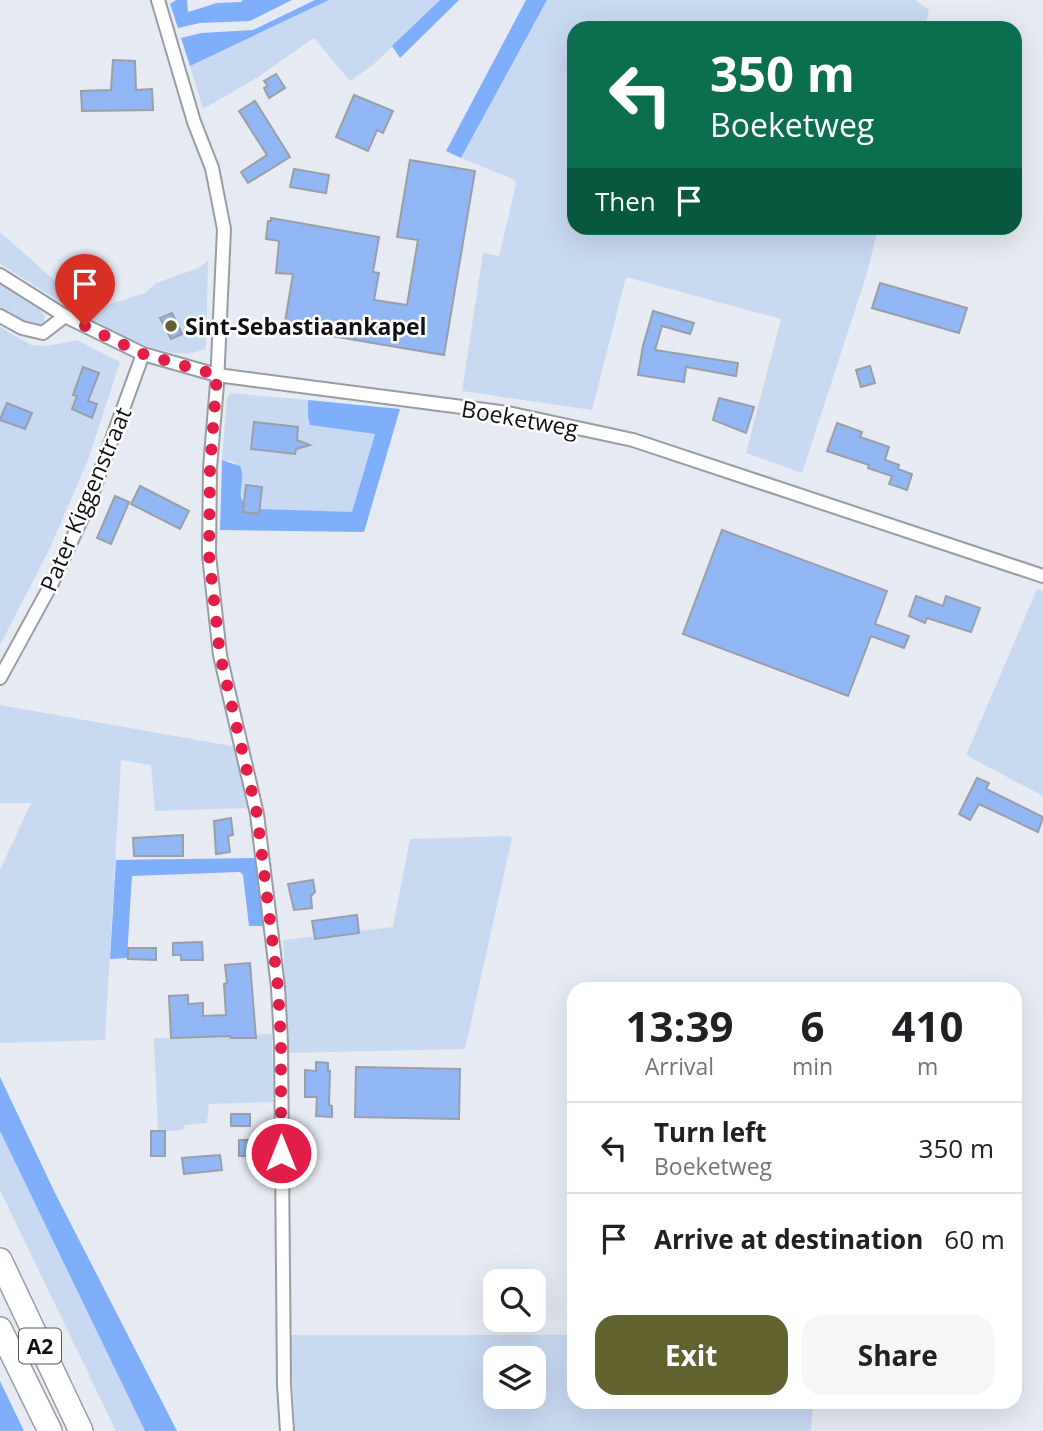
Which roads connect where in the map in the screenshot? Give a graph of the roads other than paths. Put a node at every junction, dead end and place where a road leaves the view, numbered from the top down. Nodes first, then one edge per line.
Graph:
1 (158, 0) edge
2 (0, 275) edge
3 (0, 316) edge
4 (65, 316) junction
5 (143, 354) junction
6 (217, 375) junction
7 (1043, 576) edge
8 (0, 678) edge
9 (0, 1260) edge
10 (0, 1329) edge
11 (50, 1431) edge
12 (81, 1431) edge
13 (287, 1431) edge

1 - 6 street
2 - 4 street, Boeketweg
3 - 4 street
4 - 5 street, Boeketweg
5 - 6 street, Boeketweg
5 - 8 street, Pater Kiggenstraat
6 - 7 street, Boeketweg
6 - 13 street
9 - 12 highway, A2
10 - 11 highway, A2

